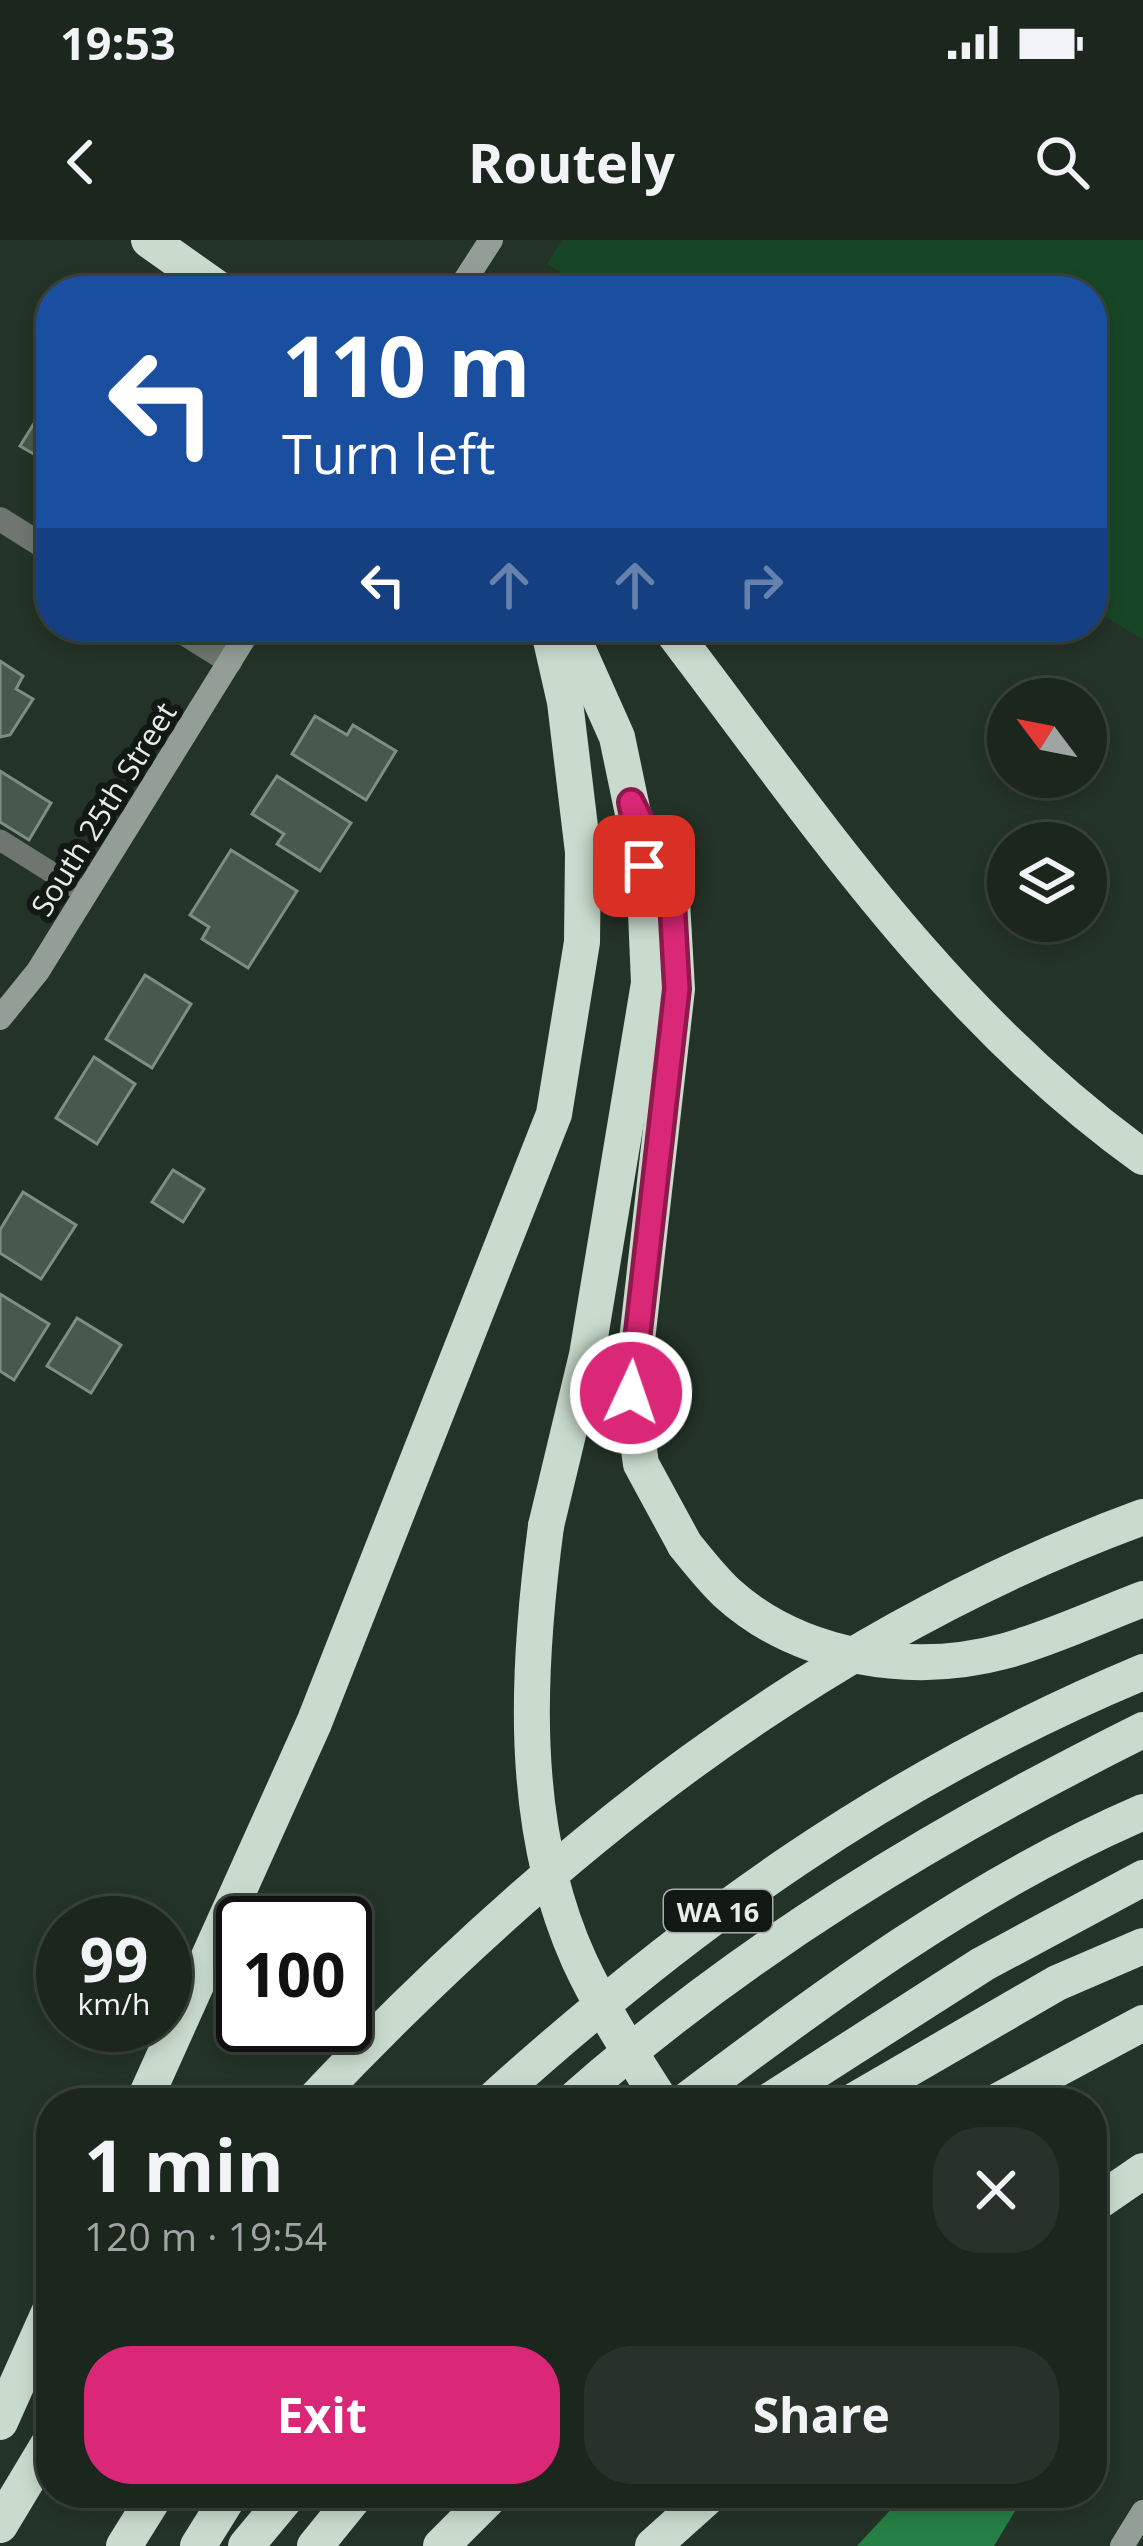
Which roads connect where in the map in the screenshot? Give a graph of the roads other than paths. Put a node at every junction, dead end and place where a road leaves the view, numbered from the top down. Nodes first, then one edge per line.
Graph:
1 (149, 240) edge
2 (491, 240) edge
3 (200, 276) edge
4 (467, 276) edge
5 (0, 519) edge
6 (36, 542) edge
7 (198, 642) edge
8 (242, 642) edge
9 (552, 642) edge
10 (575, 642) edge
11 (680, 642) edge
12 (230, 662) junction
13 (631, 802) junction
14 (0, 840) edge
15 (86, 894) junction
16 (0, 1018) edge
17 (1143, 1157) edge
18 (1143, 1517) edge
19 (1143, 1599) edge
20 (1143, 1672) edge
21 (1143, 1730) edge
22 (1143, 1812) edge
23 (1143, 1878) edge
24 (1143, 1946) edge
25 (1143, 2024) edge
26 (150, 2088) edge
27 (324, 2088) edge
28 (507, 2088) edge
29 (587, 2088) edge
30 (653, 2088) edge
31 (702, 2088) edge
32 (789, 2088) edge
33 (876, 2088) edge
34 (1022, 2088) edge
35 (1143, 2171) edge
36 (1107, 2196) edge
37 (36, 2342) edge
38 (0, 2422) edge
39 (36, 2465) edge
40 (148, 2508) edge
41 (222, 2508) edge
42 (278, 2508) edge
43 (346, 2508) edge
44 (479, 2508) edge
45 (695, 2508) edge
46 (1143, 2512) edge
47 (0, 2525) edge
48 (124, 2546) edge
49 (198, 2546) edge
50 (246, 2546) edge
51 (315, 2546) edge
52 (441, 2546) edge
53 (653, 2546) edge
54 (1122, 2546) edge

1 - 3 highway
2 - 4 street
5 - 6 street
7 - 12 street
8 - 12 street, South 25th Street
9 - 26 highway
10 - 13 highway
11 - 17 highway
12 - 15 street, South 25th Street
13 - 19 highway, bridge
13 - 30 highway, bridge
14 - 15 lane
15 - 16 street, South 25th Street
18 - 27 highway
20 - 28 highway, WA 16
21 - 29 highway
22 - 31 highway
23 - 32 highway
24 - 33 highway
25 - 34 highway
35 - 36 highway
37 - 38 highway
39 - 47 highway
40 - 48 highway
41 - 49 highway
42 - 50 highway
43 - 51 highway
44 - 52 highway
45 - 53 highway
46 - 54 street

